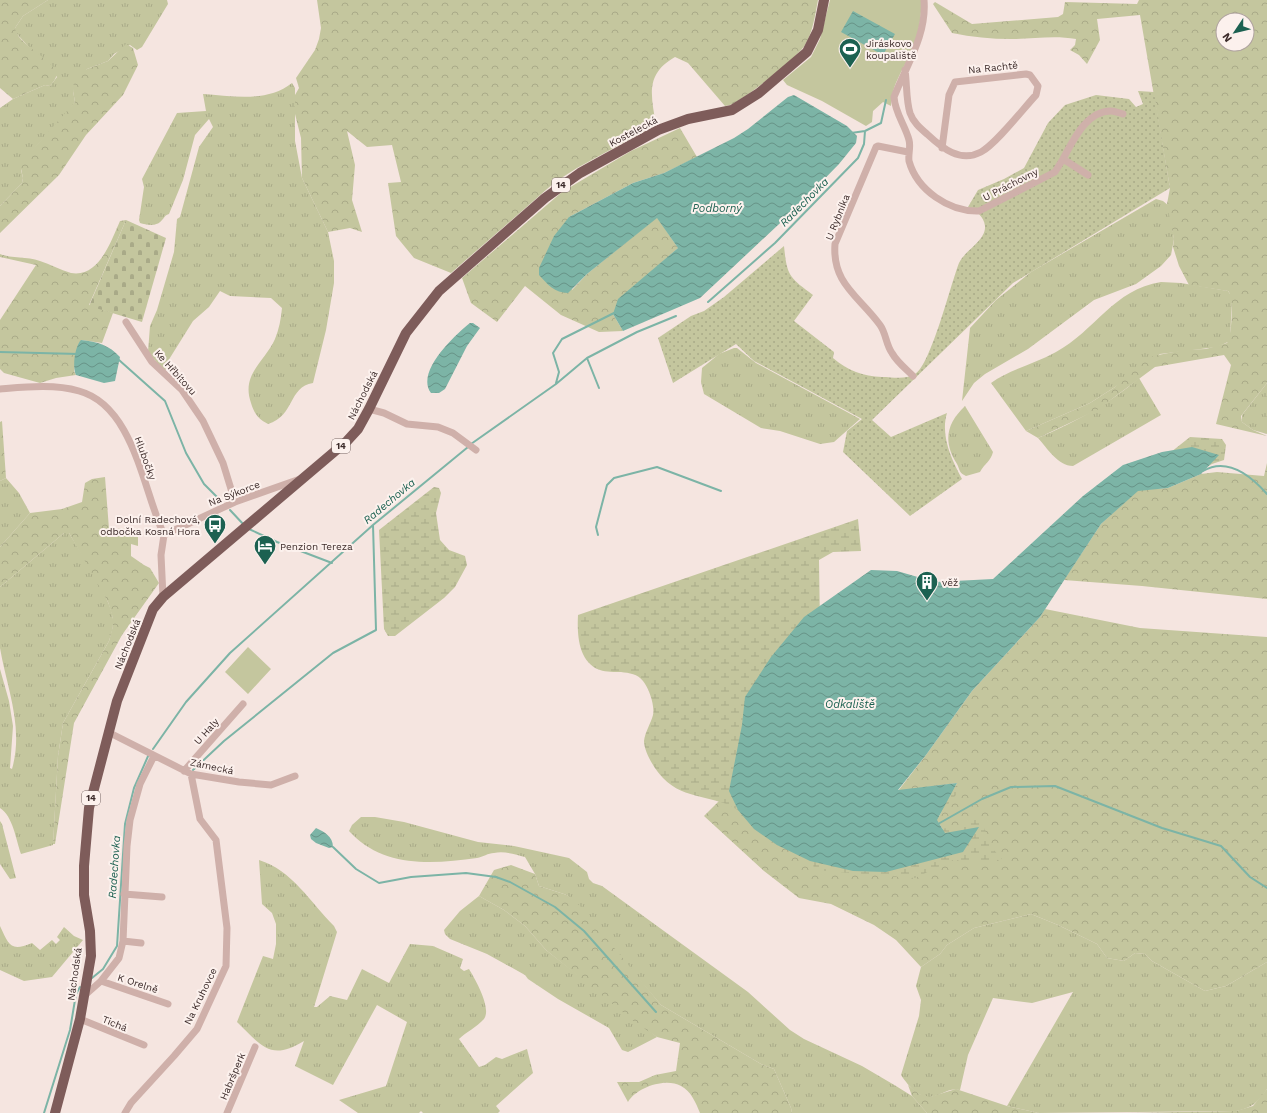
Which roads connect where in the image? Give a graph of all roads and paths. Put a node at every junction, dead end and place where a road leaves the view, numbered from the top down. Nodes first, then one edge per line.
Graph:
1 (824, 0) edge
2 (924, 0) edge
3 (905, 70) junction
4 (1123, 114) dead end
5 (942, 148) junction
6 (908, 152) junction
7 (1063, 159) junction
8 (1088, 175) dead end
9 (439, 291) joint
10 (126, 322) dead end
11 (913, 376) dead end
12 (0, 389) edge
13 (369, 409) junction
14 (475, 449) dead end
15 (305, 477) junction
16 (235, 502) junction
17 (164, 535) junction
18 (163, 597) junction
19 (243, 704) dead end
20 (108, 732) junction
21 (154, 756) junction
22 (188, 772) junction
23 (294, 776) dead end
24 (124, 894) junction
25 (162, 897) dead end
26 (123, 940) junction
27 (141, 942) dead end
28 (101, 981) junction
29 (84, 996) junction
30 (168, 1004) dead end
31 (80, 1019) junction
32 (144, 1045) dead end
33 (255, 1047) dead end
34 (56, 1113) edge
35 (124, 1113) edge
36 (227, 1113) edge

1 - 9 main road, Kostelecká / 14
2 - 3 street, U Práchovny
3 - 5 street, Na Rachtě
3 - 6 street, U Práchovny
4 - 7 street, U Práchovny
5 - 5 street, Na Rachtě
6 - 7 street, U Práchovny
6 - 11 street, U Rybníka
7 - 8 street
9 - 13 main road, Náchodská / 14
10 - 16 street, Ke Hřbitovu
12 - 17 street, Hlubočky
13 - 14 street
13 - 15 main road, Náchodská / 14
15 - 16 street, Na Sýkorce
15 - 18 main road, Náchodská / 14
16 - 17 street, Na Sýkorce
17 - 18 street
18 - 20 main road, Náchodská / 14
19 - 22 street, U Haly
20 - 21 street, Zámecká
20 - 29 main road, Náchodská / 14
21 - 22 street, Zámecká
21 - 24 street
22 - 23 street, Zámecká
22 - 35 street, Na Kruhovce
24 - 25 street
24 - 26 street
26 - 27 street
26 - 28 street
28 - 29 street
28 - 30 street, K Orelně
29 - 31 main road, Náchodská / 14
31 - 32 street, Tichá
31 - 34 main road, Náchodská / 14
33 - 36 street, Habršperk

